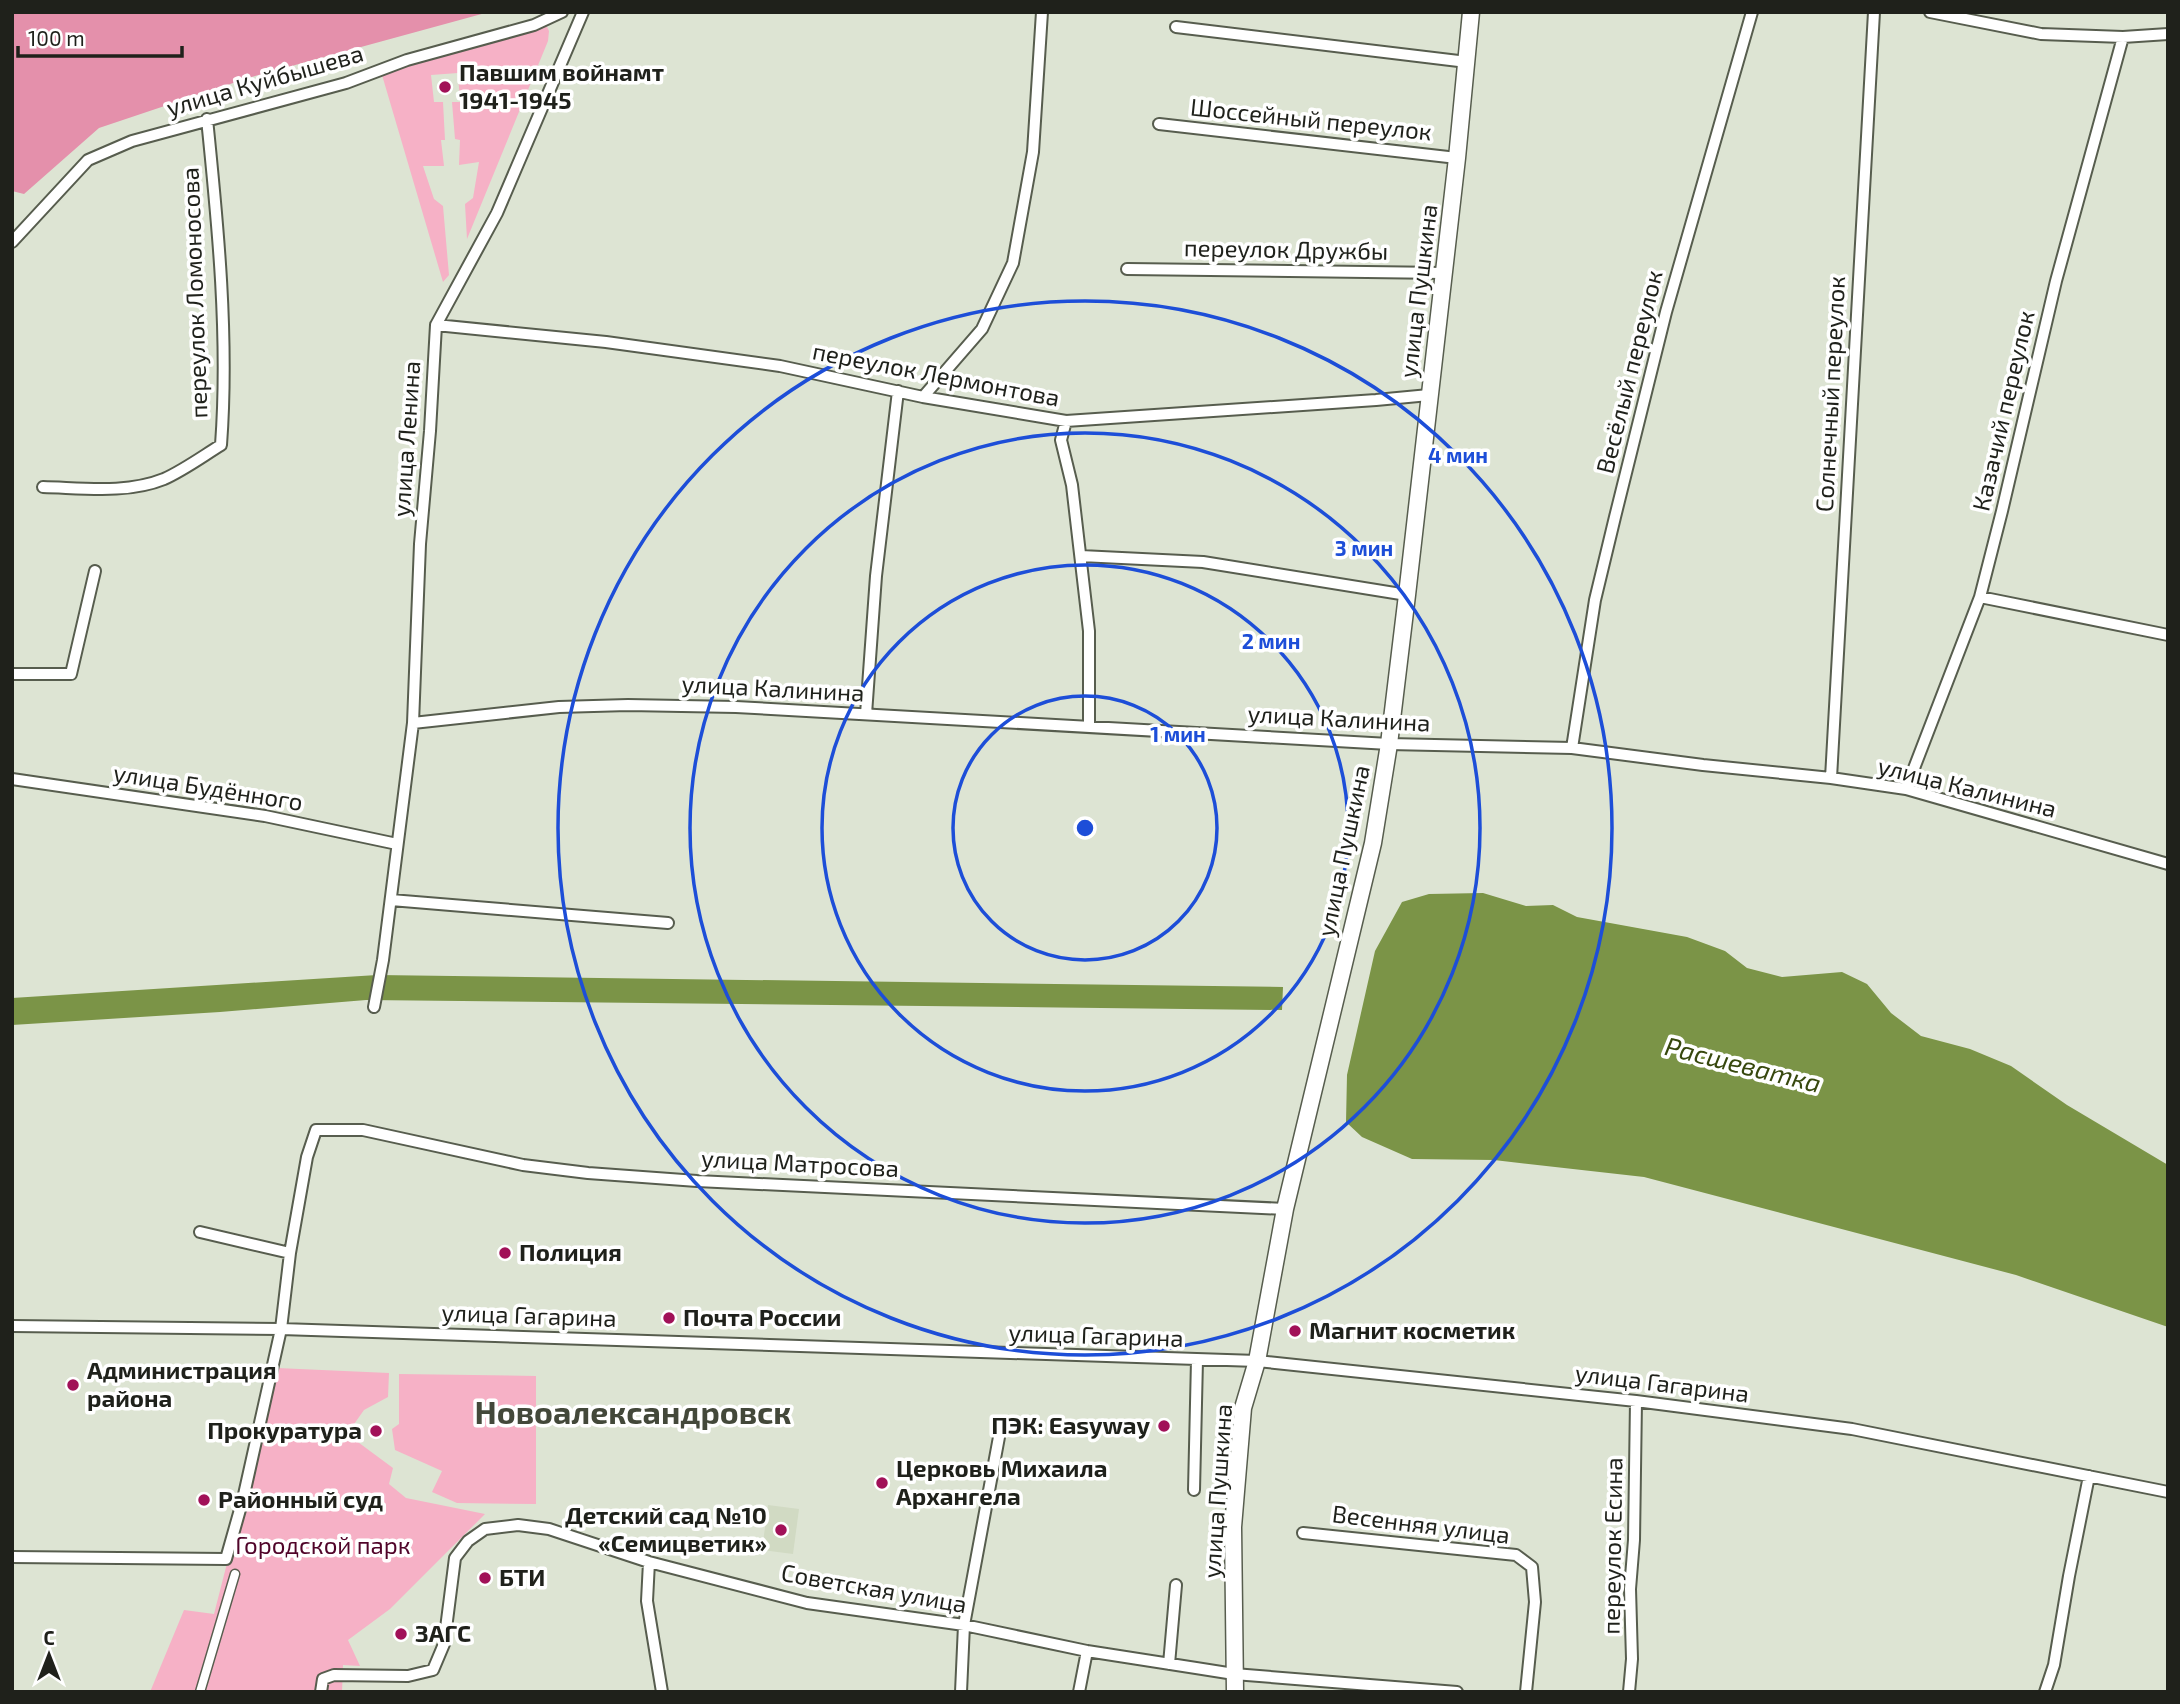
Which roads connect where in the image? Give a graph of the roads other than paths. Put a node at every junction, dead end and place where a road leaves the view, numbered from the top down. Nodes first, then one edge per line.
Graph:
1 (562, 12) edge
2 (583, 12) edge
3 (1042, 12) edge
4 (1471, 12) edge
5 (1752, 12) edge
6 (1874, 12) edge
7 (1930, 12) edge
8 (1176, 27) dead end
9 (2168, 34) edge
10 (2123, 37) junction
11 (1466, 62) junction
12 (207, 119) junction
13 (1159, 124) dead end
14 (1457, 158) junction
15 (12, 242) edge
16 (1128, 269) dead end
17 (1444, 273) junction
18 (436, 325) junction
19 (898, 391) junction
20 (1429, 395) junction
21 (923, 397) junction
22 (1066, 421) junction
23 (43, 487) dead end
24 (1081, 556) junction
25 (95, 571) dead end
26 (1407, 594) junction
27 (1980, 597) junction
28 (2168, 635) edge
29 (12, 674) edge
30 (866, 715) junction
31 (413, 723) junction
32 (1089, 726) junction
33 (1389, 744) junction
34 (1572, 748) junction
35 (1831, 778) junction
36 (12, 779) edge
37 (1906, 789) junction
38 (397, 845) junction
39 (2168, 864) edge
40 (391, 900) junction
41 (668, 923) dead end
42 (374, 1007) dead end
43 (1285, 1209) junction
44 (200, 1232) dead end
45 (290, 1253) junction
46 (12, 1326) edge
47 (281, 1329) junction
48 (1197, 1360) junction
49 (1257, 1361) junction
50 (1636, 1401) junction
51 (999, 1437) dead end
52 (2090, 1476) junction
53 (1194, 1490) dead end
54 (2168, 1492) edge
55 (1304, 1533) dead end
56 (12, 1557) edge
57 (649, 1562) junction
58 (235, 1574) dead end
59 (1176, 1585) dead end
60 (964, 1625) junction
61 (1087, 1651) junction
62 (1169, 1664) junction
63 (1234, 1674) junction
64 (200, 1692) edge
65 (321, 1692) edge
66 (662, 1692) edge
67 (961, 1692) edge
68 (1079, 1692) edge
69 (1235, 1692) edge
70 (1457, 1692) edge
71 (1526, 1692) edge
72 (1629, 1692) edge
73 (2045, 1692) edge

1 - 12 street, улица Куйбышева
2 - 18 street, улица Ленина
3 - 21 street
4 - 11 main road, улица Пушкина
5 - 34 street, Весёлый переулок
6 - 35 street, Солнечный переулок
7 - 10 street
8 - 11 street
9 - 10 street
10 - 27 street, Казачий переулок
11 - 14 main road, улица Пушкина
12 - 15 street, улица Куйбышева
12 - 23 street, переулок Ломоносова
13 - 14 street, Шоссейный переулок
14 - 17 main road, улица Пушкина
16 - 17 street, переулок Дружбы
17 - 20 main road, улица Пушкина
18 - 19 street, переулок Лермонтова
18 - 31 street, улица Ленина
19 - 21 street, переулок Лермонтова
19 - 30 street
20 - 22 street, переулок Лермонтова
20 - 26 main road, улица Пушкина
21 - 22 street, переулок Лермонтова
22 - 24 street
24 - 26 street
24 - 32 street
25 - 29 street
26 - 33 main road, улица Пушкина
27 - 28 street
27 - 37 street, Казачий переулок
30 - 31 street, улица Калинина
30 - 32 street, улица Калинина
31 - 38 street, улица Ленина
32 - 33 street, улица Калинина
33 - 34 street, улица Калинина
33 - 43 main road, улица Пушкина
34 - 35 street, улица Калинина
35 - 37 street, улица Калинина
36 - 38 street, улица Будённого
37 - 39 street, улица Калинина
38 - 40 street, улица Ленина
40 - 41 street
40 - 42 street, улица Ленина
43 - 45 street, улица Матросова
43 - 49 main road, улица Пушкина
44 - 45 street
45 - 47 street
46 - 47 street, улица Гагарина
47 - 48 street, улица Гагарина
47 - 56 street
48 - 49 street, улица Гагарина
48 - 53 street
49 - 50 street, улица Гагарина
49 - 63 main road, улица Пушкина
50 - 52 street, улица Гагарина
50 - 72 street, переулок Есина
51 - 60 street
52 - 54 street, улица Гагарина
52 - 73 street
55 - 71 street, Весенняя улица
57 - 60 street, Советская улица
57 - 65 street, Советская улица
57 - 66 street
58 - 64 street
59 - 62 street
60 - 61 street, Советская улица
60 - 67 street
61 - 62 street, Советская улица
61 - 68 street
62 - 63 street, Советская улица
63 - 69 main road, улица Пушкина
63 - 70 street, Советская улица

